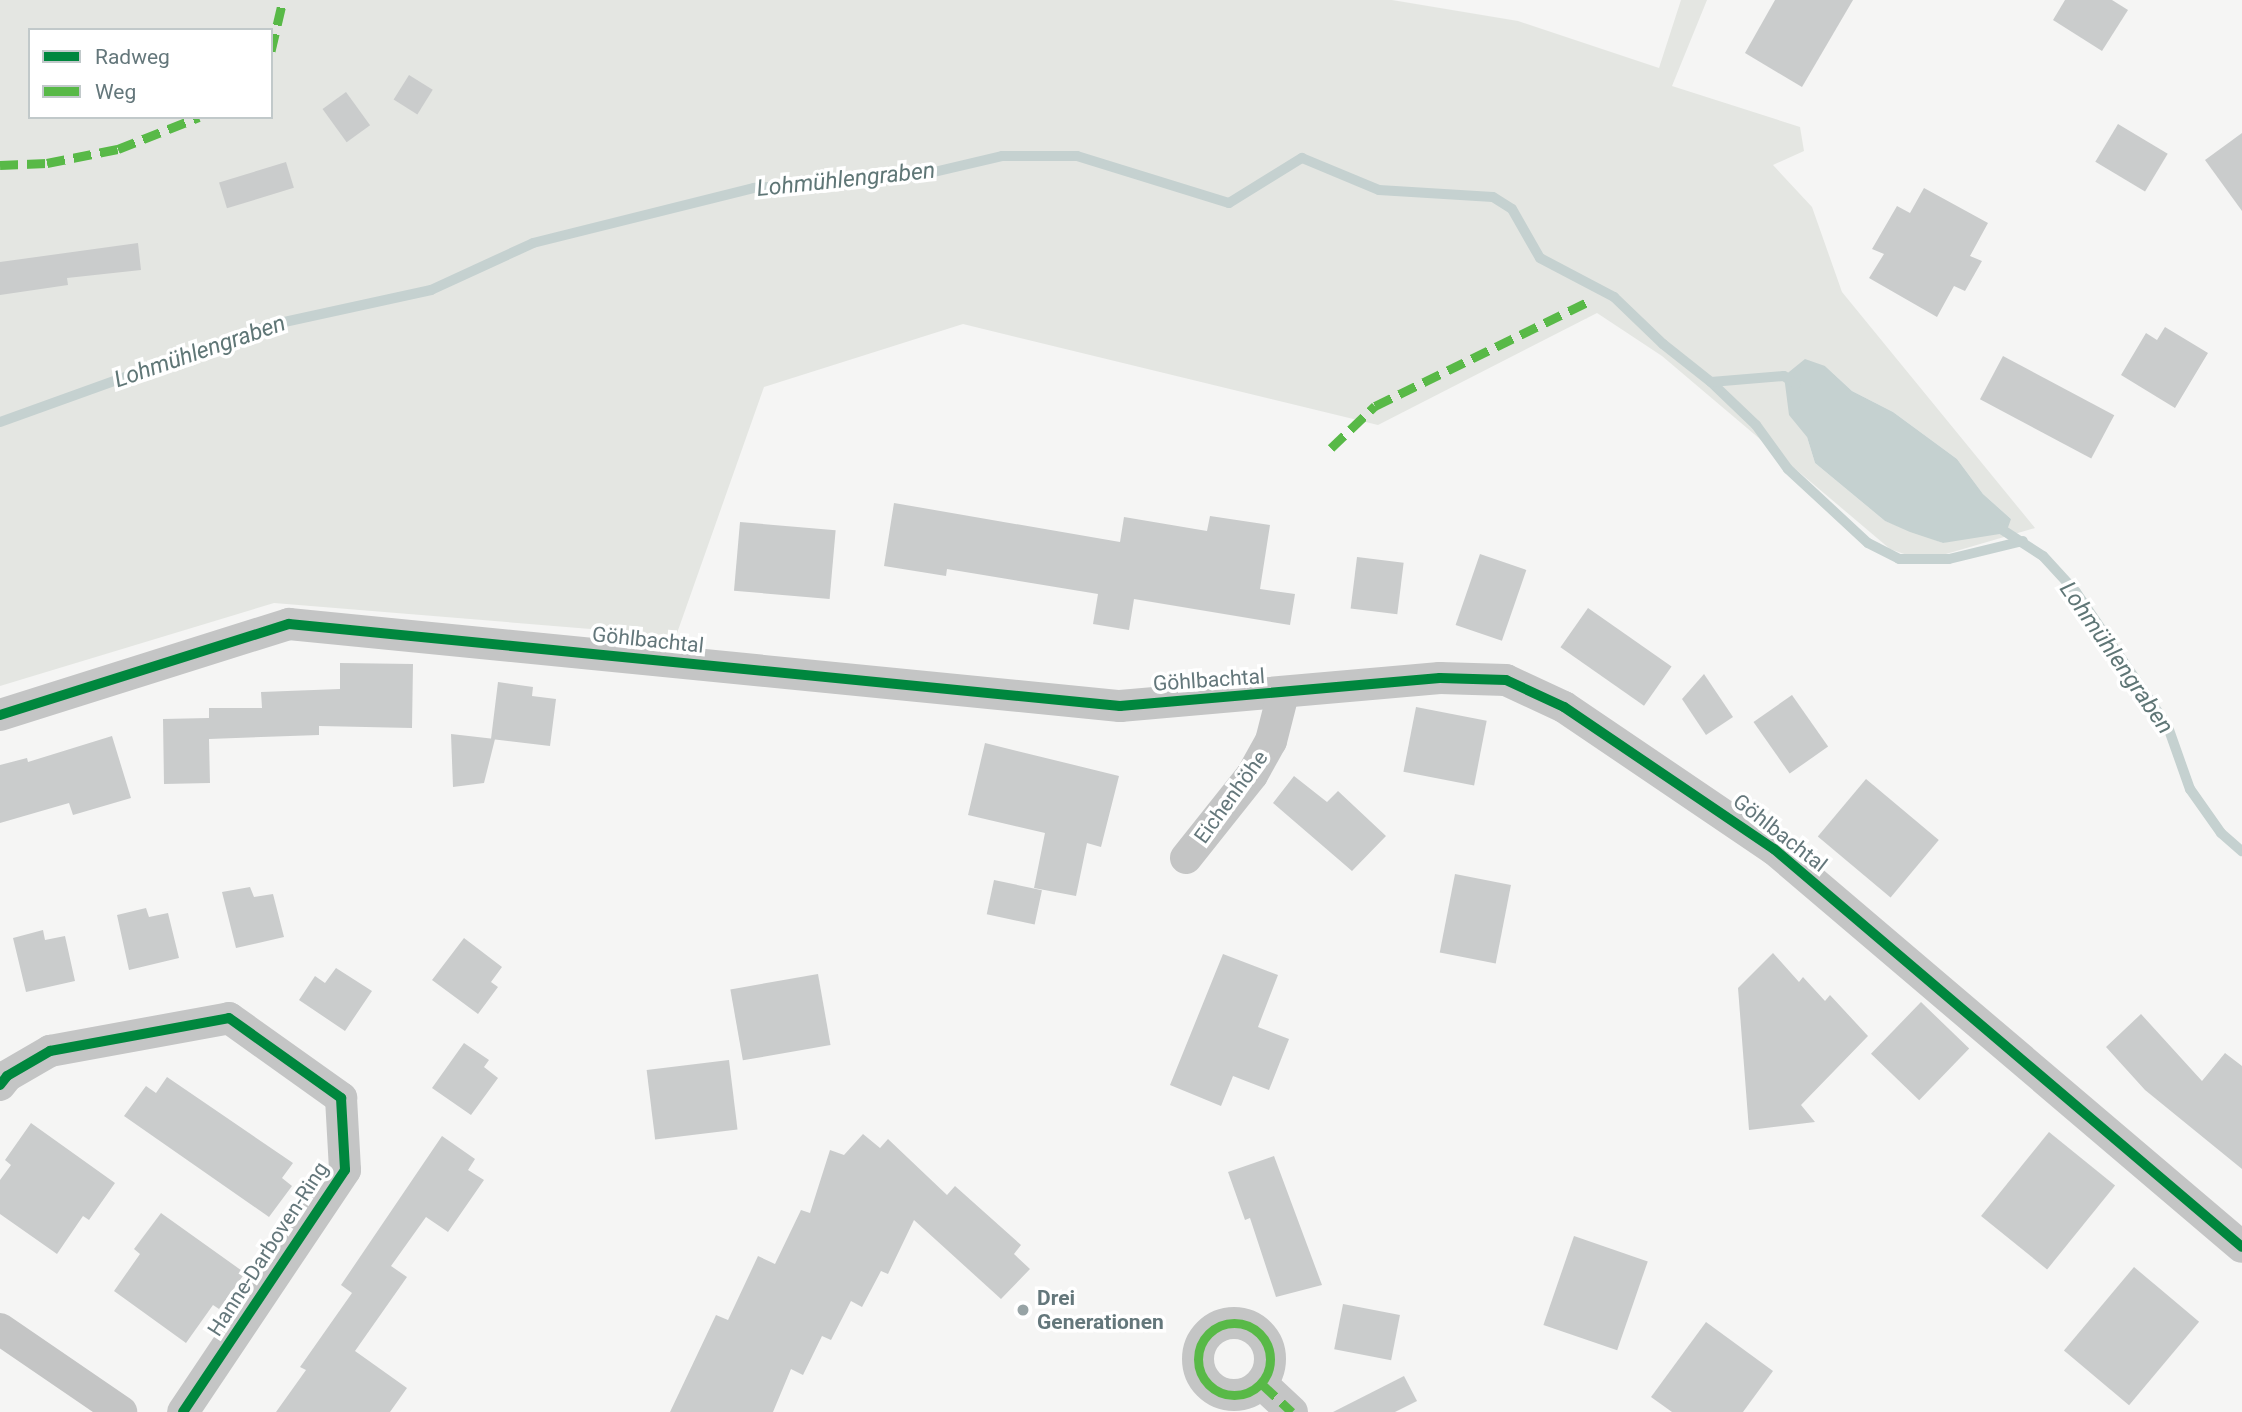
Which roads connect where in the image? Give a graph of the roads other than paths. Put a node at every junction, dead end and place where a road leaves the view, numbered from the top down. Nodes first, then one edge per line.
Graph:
1 (1283, 694) junction
2 (0, 715) edge
3 (1186, 858) dead end
4 (0, 1085) edge
5 (2242, 1247) edge
6 (0, 1329) edge
7 (1262, 1384) dead end
8 (121, 1412) edge
9 (183, 1412) edge
10 (1292, 1412) edge

1 - 2 street, Göhlbachtal
1 - 3 street, Eichenhöhe
1 - 5 street, Göhlbachtal
4 - 9 street, Hanne-Darboven-Ring
6 - 8 street
7 - 10 street

